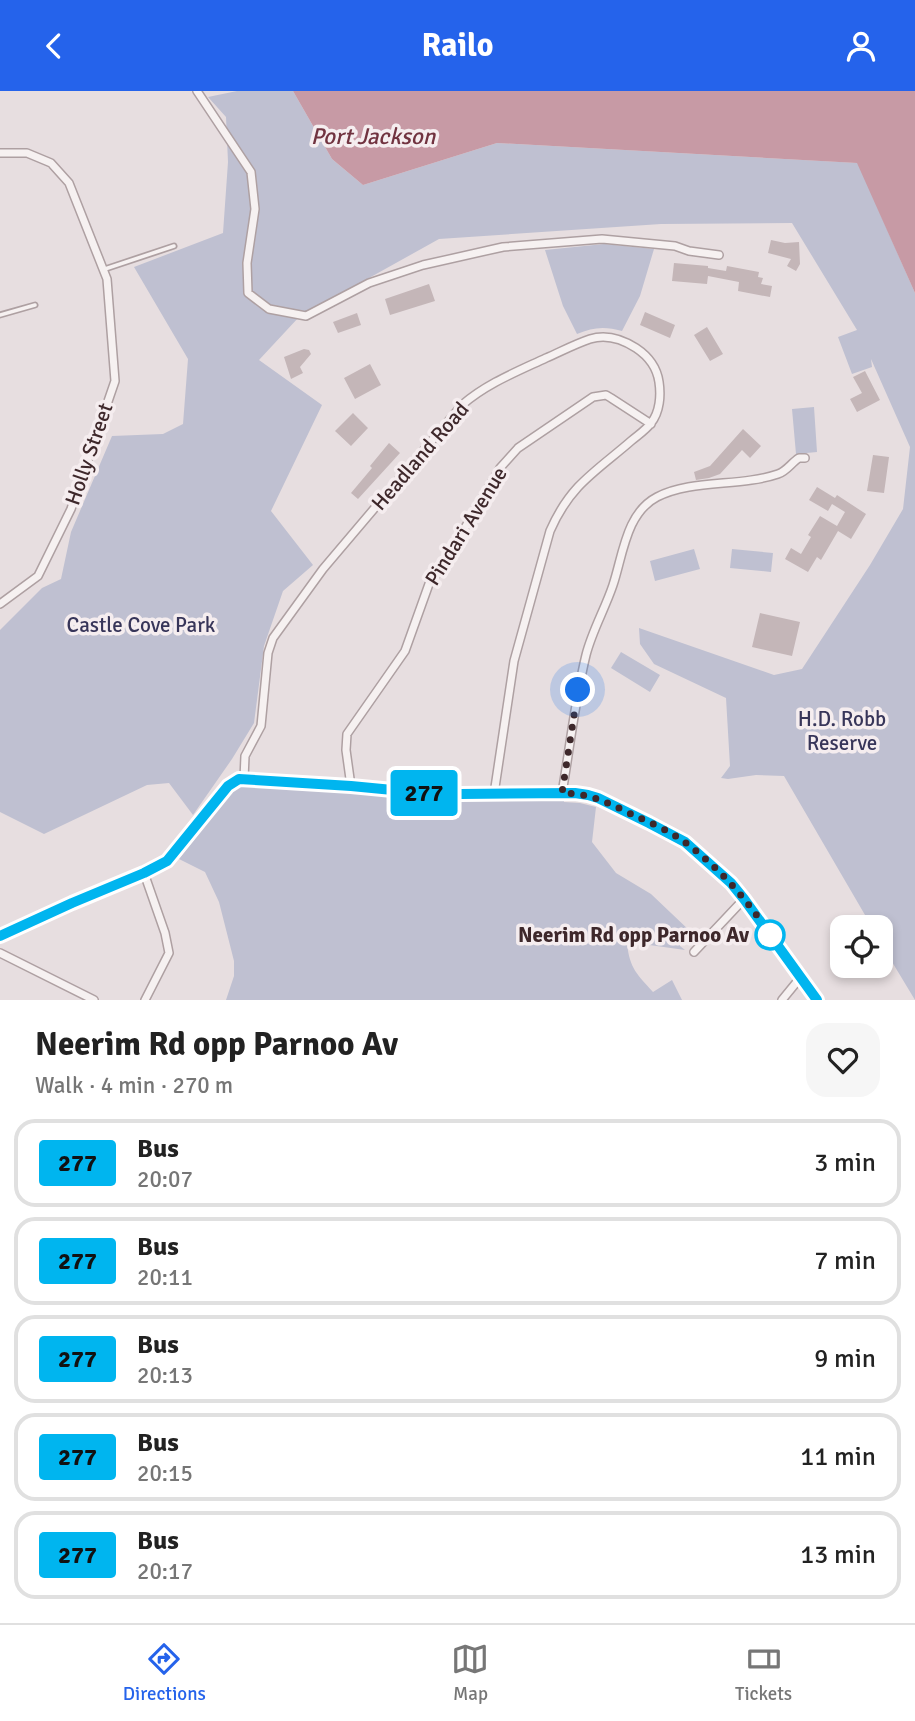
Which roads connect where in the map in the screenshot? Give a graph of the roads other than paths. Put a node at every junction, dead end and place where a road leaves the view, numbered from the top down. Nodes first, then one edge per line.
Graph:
1 (197, 91) edge
2 (0, 153) edge
3 (174, 246) dead end
4 (719, 255) dead end
5 (103, 269) junction
6 (35, 305) dead end
7 (0, 315) edge
8 (651, 424) junction
9 (805, 459) dead end
10 (0, 604) edge
11 (244, 779) junction
12 (351, 786) junction
13 (562, 793) junction
14 (494, 794) junction
15 (144, 873) junction
16 (744, 899) junction
17 (0, 936) edge
18 (694, 952) dead end
19 (0, 953) edge
20 (800, 978) junction
21 (94, 1000) edge
22 (145, 1000) edge
23 (782, 1000) edge
24 (817, 1000) edge

1 - 4 street
2 - 5 street, Holly Street
3 - 5 lane
5 - 10 street, Holly Street
6 - 7 lane
8 - 11 street, Headland Road
8 - 12 street, Pindari Avenue
8 - 14 street
9 - 13 street
11 - 12 street
11 - 15 street
12 - 14 street
13 - 14 street
13 - 16 street
15 - 17 street
15 - 22 street
16 - 18 street
16 - 20 street
19 - 21 street
20 - 23 street
20 - 24 street

